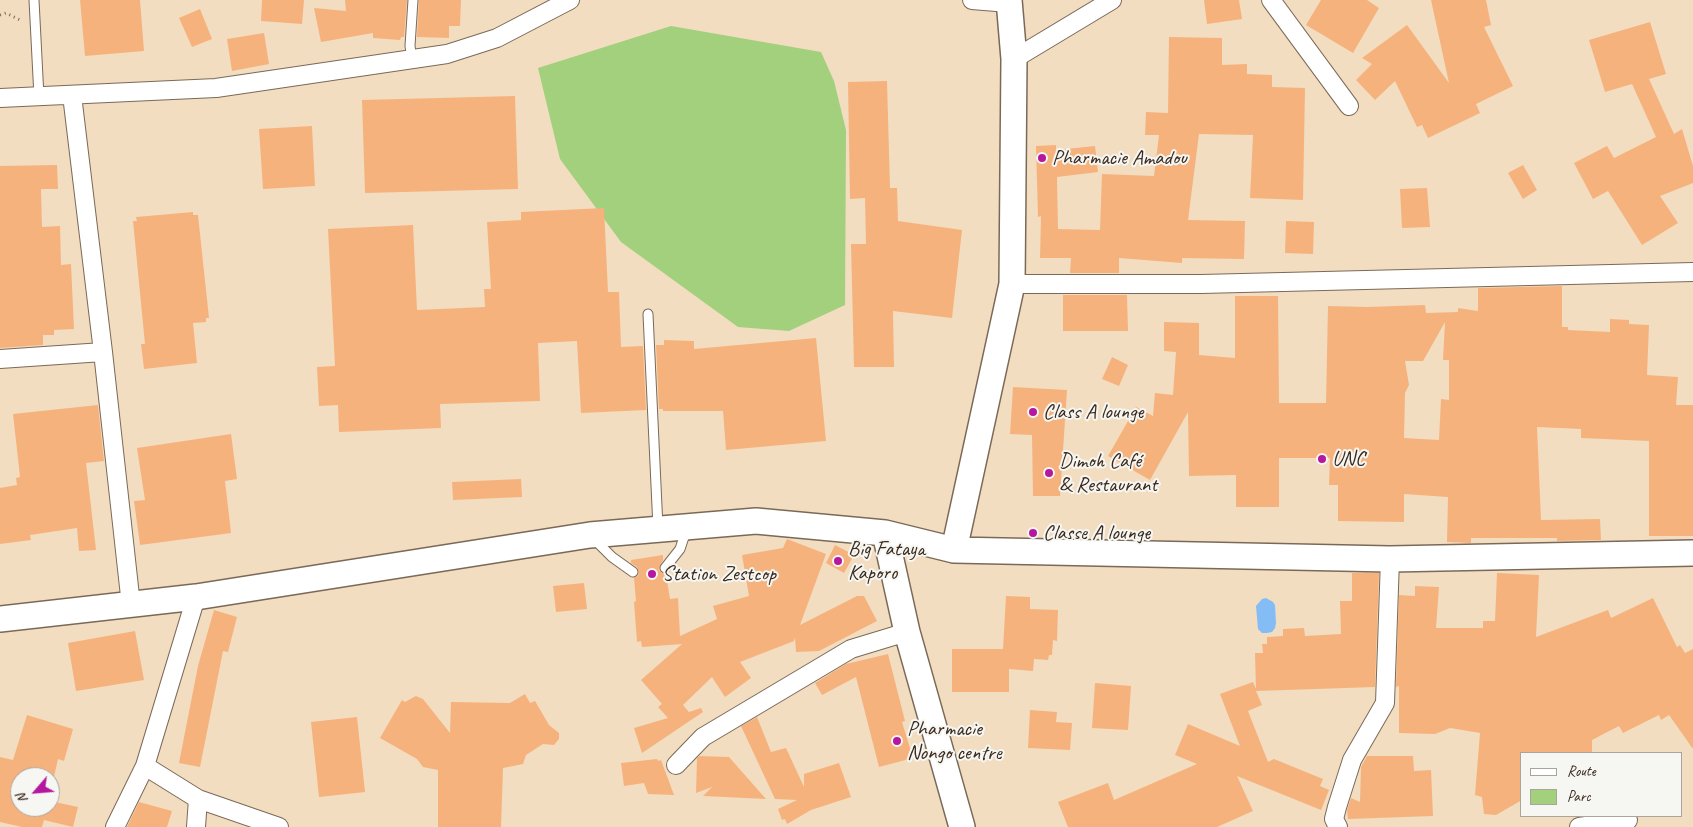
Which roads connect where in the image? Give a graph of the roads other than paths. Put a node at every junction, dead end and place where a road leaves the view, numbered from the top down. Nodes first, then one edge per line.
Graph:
1 (34, 0) edge
2 (413, 0) edge
3 (570, 0) edge
4 (972, 0) edge
5 (1112, 0) edge
6 (1271, 0) edge
7 (1009, 1) edge
8 (412, 59) junction
9 (1014, 59) junction
10 (72, 95) junction
11 (39, 97) junction
12 (0, 98) edge
13 (1349, 106) dead end
14 (1693, 272) edge
15 (1012, 284) junction
16 (648, 314) dead end
17 (103, 352) junction
18 (0, 359) edge
19 (688, 526) junction
20 (658, 529) junction
21 (884, 533) junction
22 (590, 535) junction
23 (954, 550) junction
24 (1693, 554) edge
25 (1390, 559) junction
26 (664, 568) dead end
27 (633, 572) dead end
28 (196, 597) junction
29 (131, 605) junction
30 (0, 619) edge
31 (907, 632) junction
32 (676, 765) dead end
33 (145, 766) junction
34 (198, 799) junction
35 (1628, 820) dead end
36 (115, 827) edge
37 (196, 827) edge
38 (279, 827) edge
39 (962, 827) edge
40 (1338, 827) edge
41 (1579, 827) edge

1 - 11 lane
2 - 8 lane
3 - 8 street
4 - 7 street
5 - 9 street
6 - 13 street
7 - 9 street
8 - 10 street
9 - 15 street
10 - 11 street
10 - 17 street
11 - 12 street
14 - 15 street
15 - 23 street
16 - 20 lane
17 - 18 street
17 - 29 street
19 - 20 street
19 - 21 street
19 - 26 lane
20 - 22 street
21 - 23 street
21 - 31 street
22 - 27 lane
22 - 28 street
23 - 25 street
24 - 25 street
25 - 40 street
28 - 29 street
28 - 33 street
29 - 30 street
31 - 32 street
31 - 39 street
33 - 34 street
33 - 36 street
34 - 37 street
34 - 38 street
35 - 41 street

